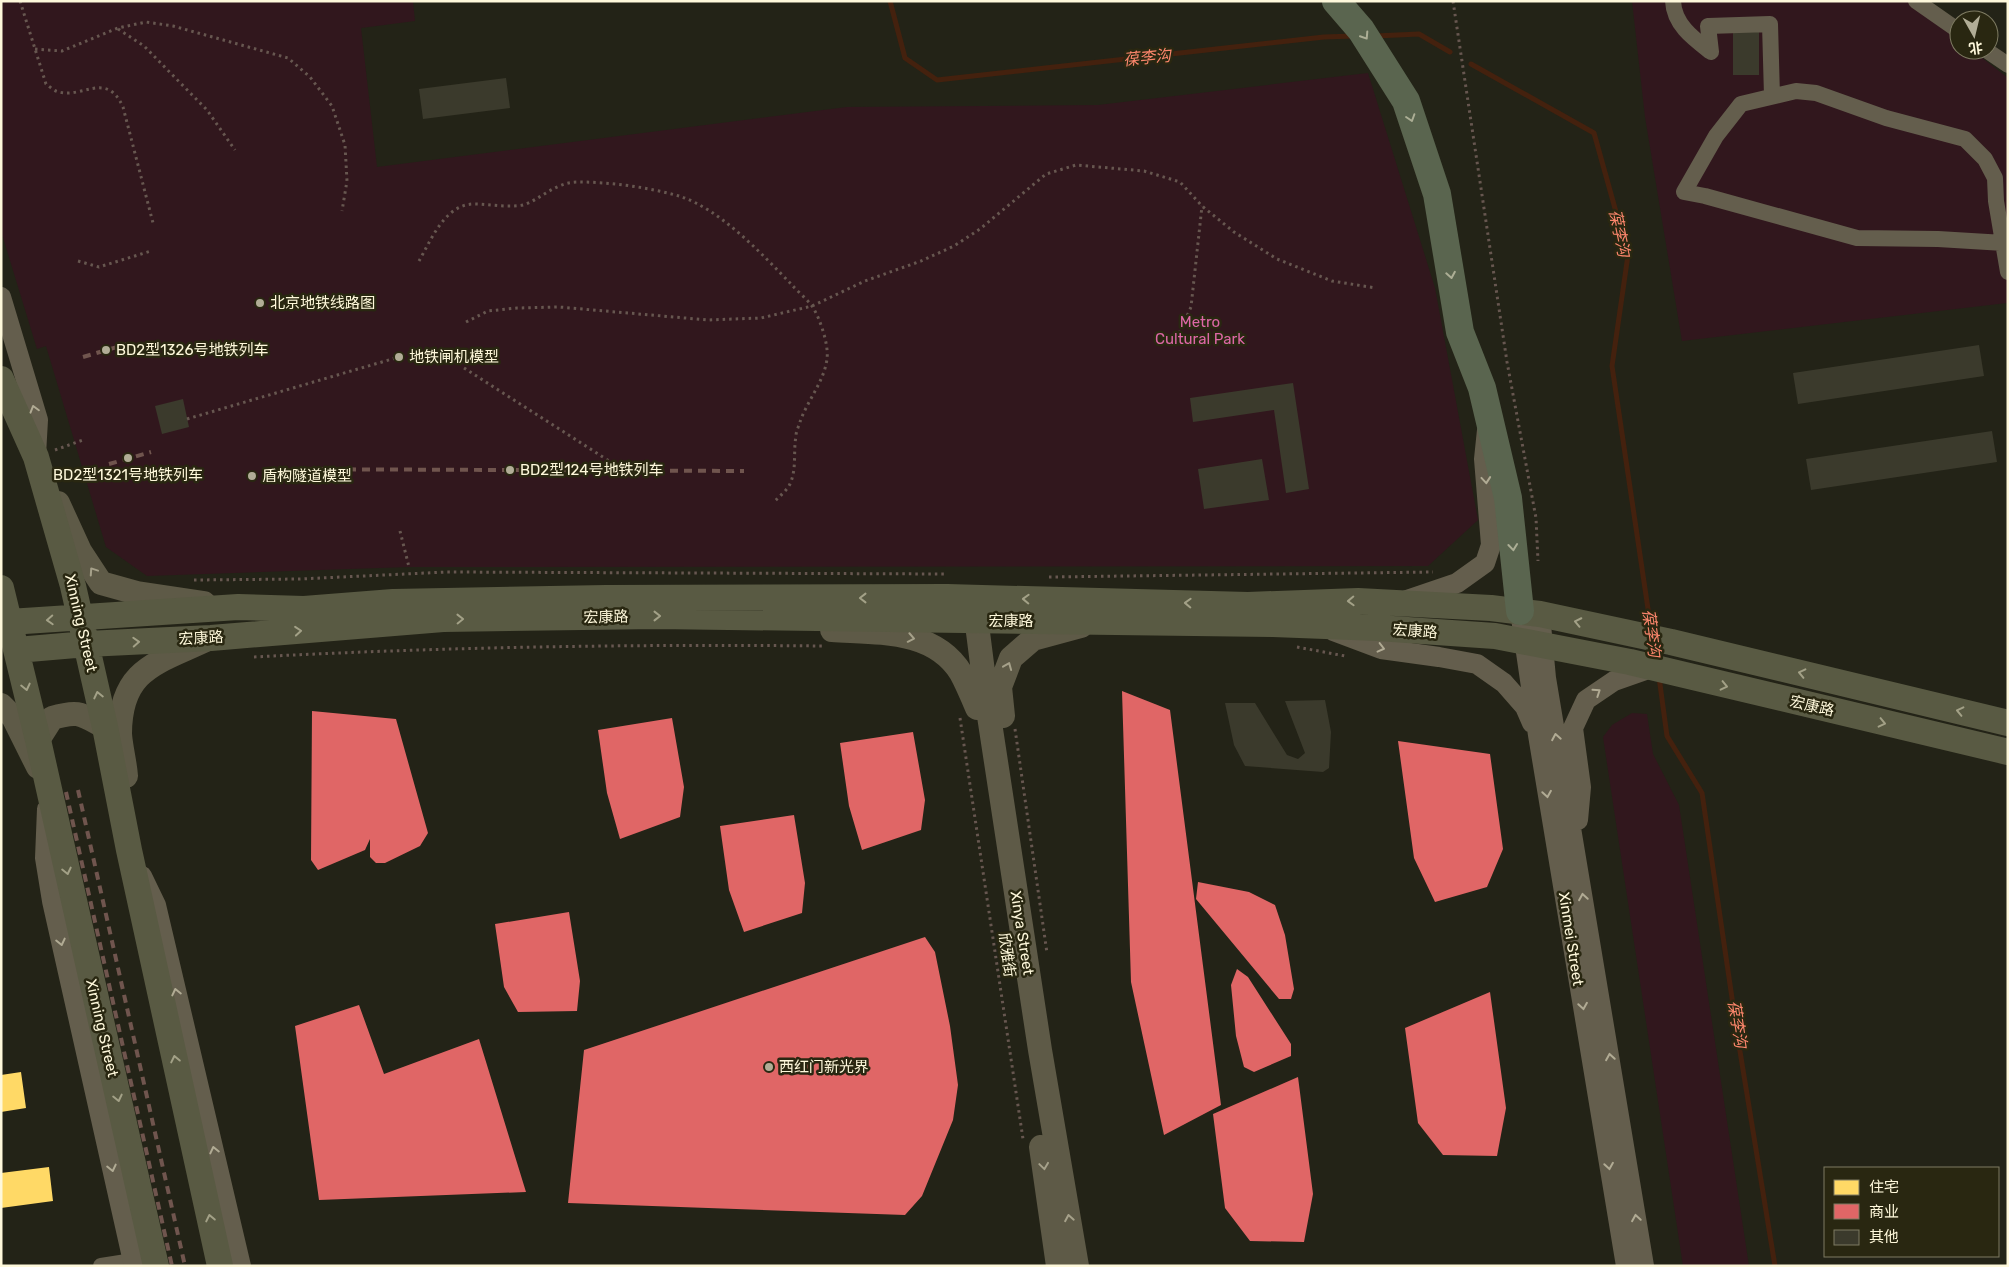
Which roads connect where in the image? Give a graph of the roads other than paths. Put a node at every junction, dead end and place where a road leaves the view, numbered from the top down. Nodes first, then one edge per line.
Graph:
1 (1336, 1) edge
2 (1673, 1) edge
3 (1916, 1) edge
4 (1949, 24) edge
5 (1772, 96) junction
6 (2006, 244) edge
7 (2008, 272) edge
8 (1, 297) edge
9 (1, 379) edge
10 (1488, 414) junction
11 (36, 457) junction
12 (1, 588) edge
13 (1399, 603) junction
14 (238, 607) junction
15 (970, 610) junction
16 (1530, 612) junction
17 (742, 617) junction
18 (80, 618) junction
19 (1096, 622) junction
20 (5, 623) edge
21 (1319, 626) junction
22 (211, 638) junction
23 (1534, 643) junction
24 (87, 644) junction
25 (9, 651) edge
26 (1641, 665) junction
27 (1, 705) edge
28 (969, 711) junction
29 (2008, 723) edge
30 (105, 727) junction
31 (1538, 735) junction
32 (38, 740) junction
33 (2008, 752) edge
34 (48, 790) junction
35 (1005, 817) junction
36 (128, 850) junction
37 (1576, 854) junction
38 (88, 966) junction
39 (86, 1054) junction
40 (141, 1264) edge
41 (102, 1266) edge
42 (220, 1266) edge
43 (241, 1266) edge
44 (258, 1266) edge
45 (1058, 1266) edge
46 (1078, 1266) edge
47 (1626, 1266) edge
48 (1644, 1266) edge

1 -> 10 highway
2 - 5 street
3 - 4 street
5 - 6 street
5 - 6 street
6 - 7 street
11 -> 8 street, Xinning Street
9 - 11 main road, Xinning Street
10 -> 13 street
10 -> 16 highway
14 -> 11 main road
11 - 18 main road, Xinning Street
12 - 20 main road, Xinning Street
13 -> 15 main road, 宏康路
13 - 16 main road, 宏康路
15 -> 14 main road, 宏康路
14 - 18 main road, 宏康路
15 - 17 main road, 宏康路
15 - 19 main road, 宏康路
15 - 28 main road, Xinya Street
15 - 35 main road, Xinya Street
16 - 23 street, Xinmei Street
29 -> 16 main road, 宏康路
22 -> 17 main road, 宏康路
17 -> 28 main road
18 -> 20 main road, 宏康路
18 - 24 main road, Xinning Street
19 - 21 main road, 宏康路
35 -> 19 main road
20 - 25 main road, Xinning Street
21 - 23 main road, 宏康路
21 -> 31 street
24 -> 22 main road, 宏康路
22 - 36 main road
23 - 26 main road, 宏康路
23 - 31 street, Xinmei Street
37 -> 23 street, Xinmei Street
24 - 25 main road, 宏康路
30 -> 24 main road, Xinning Street
25 -> 32 main road, Xinning Street
26 -> 33 main road, 宏康路
37 -> 26 street
27 - 34 main road
28 -> 45 main road, Xinya Street
30 - 32 main road
30 - 36 main road, Xinning Street
31 -> 47 street, Xinmei Street
32 - 34 main road, Xinning Street
34 -> 38 main road, Xinning Street
34 -> 39 street, Xinning Street
46 -> 35 main road, Xinya Street
42 -> 36 main road, Xinning Street
43 -> 36 street, Xinning Street
48 -> 37 street, Xinmei Street
38 - 39 street
38 -> 40 main road, Xinning Street
39 -> 40 street, Xinning Street
40 - 41 street
43 - 44 street

